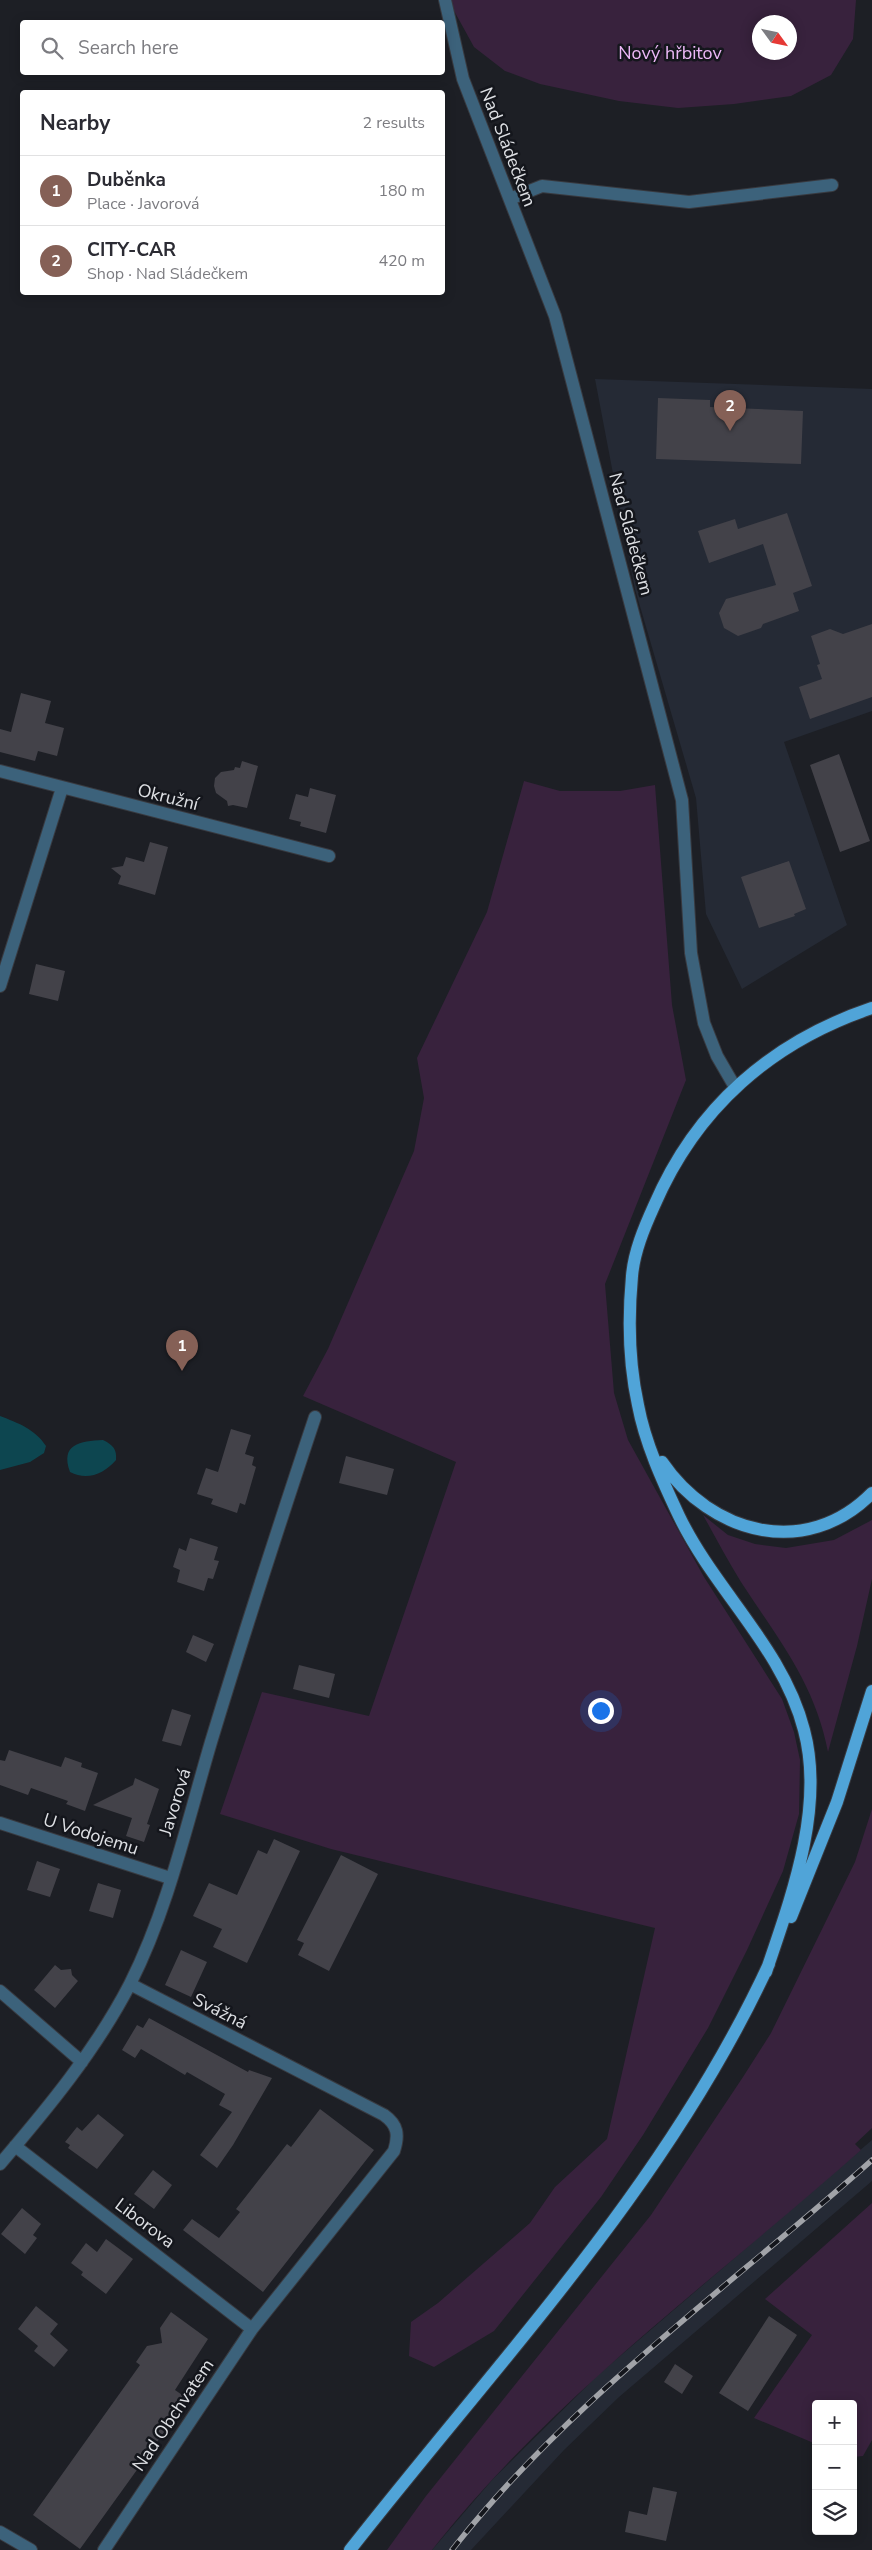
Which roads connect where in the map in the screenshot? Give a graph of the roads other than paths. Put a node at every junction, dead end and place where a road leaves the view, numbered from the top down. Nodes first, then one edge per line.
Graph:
1 (445, 0) edge
2 (832, 185) dead end
3 (510, 199) junction
4 (0, 771) edge
5 (62, 788) junction
6 (329, 856) dead end
7 (3, 967) edge
8 (0, 986) edge
9 (872, 1008) edge
10 (735, 1087) junction
11 (315, 1417) dead end
12 (650, 1446) junction
13 (872, 1493) edge
14 (872, 1691) edge
15 (872, 1705) edge
16 (860, 1732) junction
17 (0, 1823) edge
18 (170, 1878) junction
19 (766, 1972) junction
20 (130, 1984) junction
21 (0, 1991) edge
22 (82, 2062) junction
23 (15, 2146) junction
24 (0, 2164) edge
25 (274, 2302) joint
26 (252, 2329) junction
27 (0, 2532) edge
28 (30, 2550) edge
29 (104, 2550) edge
30 (350, 2550) edge

1 - 3 street, Nad Sládečkem
2 - 3 street
3 - 10 street, Nad Sládečkem
4 - 5 street, Okružní
5 - 6 street, Okružní
5 - 7 street
7 - 8 street
9 - 10 main road
10 - 12 main road
11 - 18 street, Javorová
12 - 13 main road
12 - 19 main road
14 - 16 main road
15 - 16 main road
16 - 19 main road
17 - 18 street, U Vodojemu
18 - 20 street, Javorová
19 - 30 main road
20 - 22 street, Javorová
20 - 25 street, Svážná
21 - 22 street
22 - 23 street, Javorová
23 - 24 street, Javorová
23 - 26 street, Liborova
25 - 26 street, Nad Obchvatem
26 - 29 street, Nad Obchvatem
27 - 28 street

